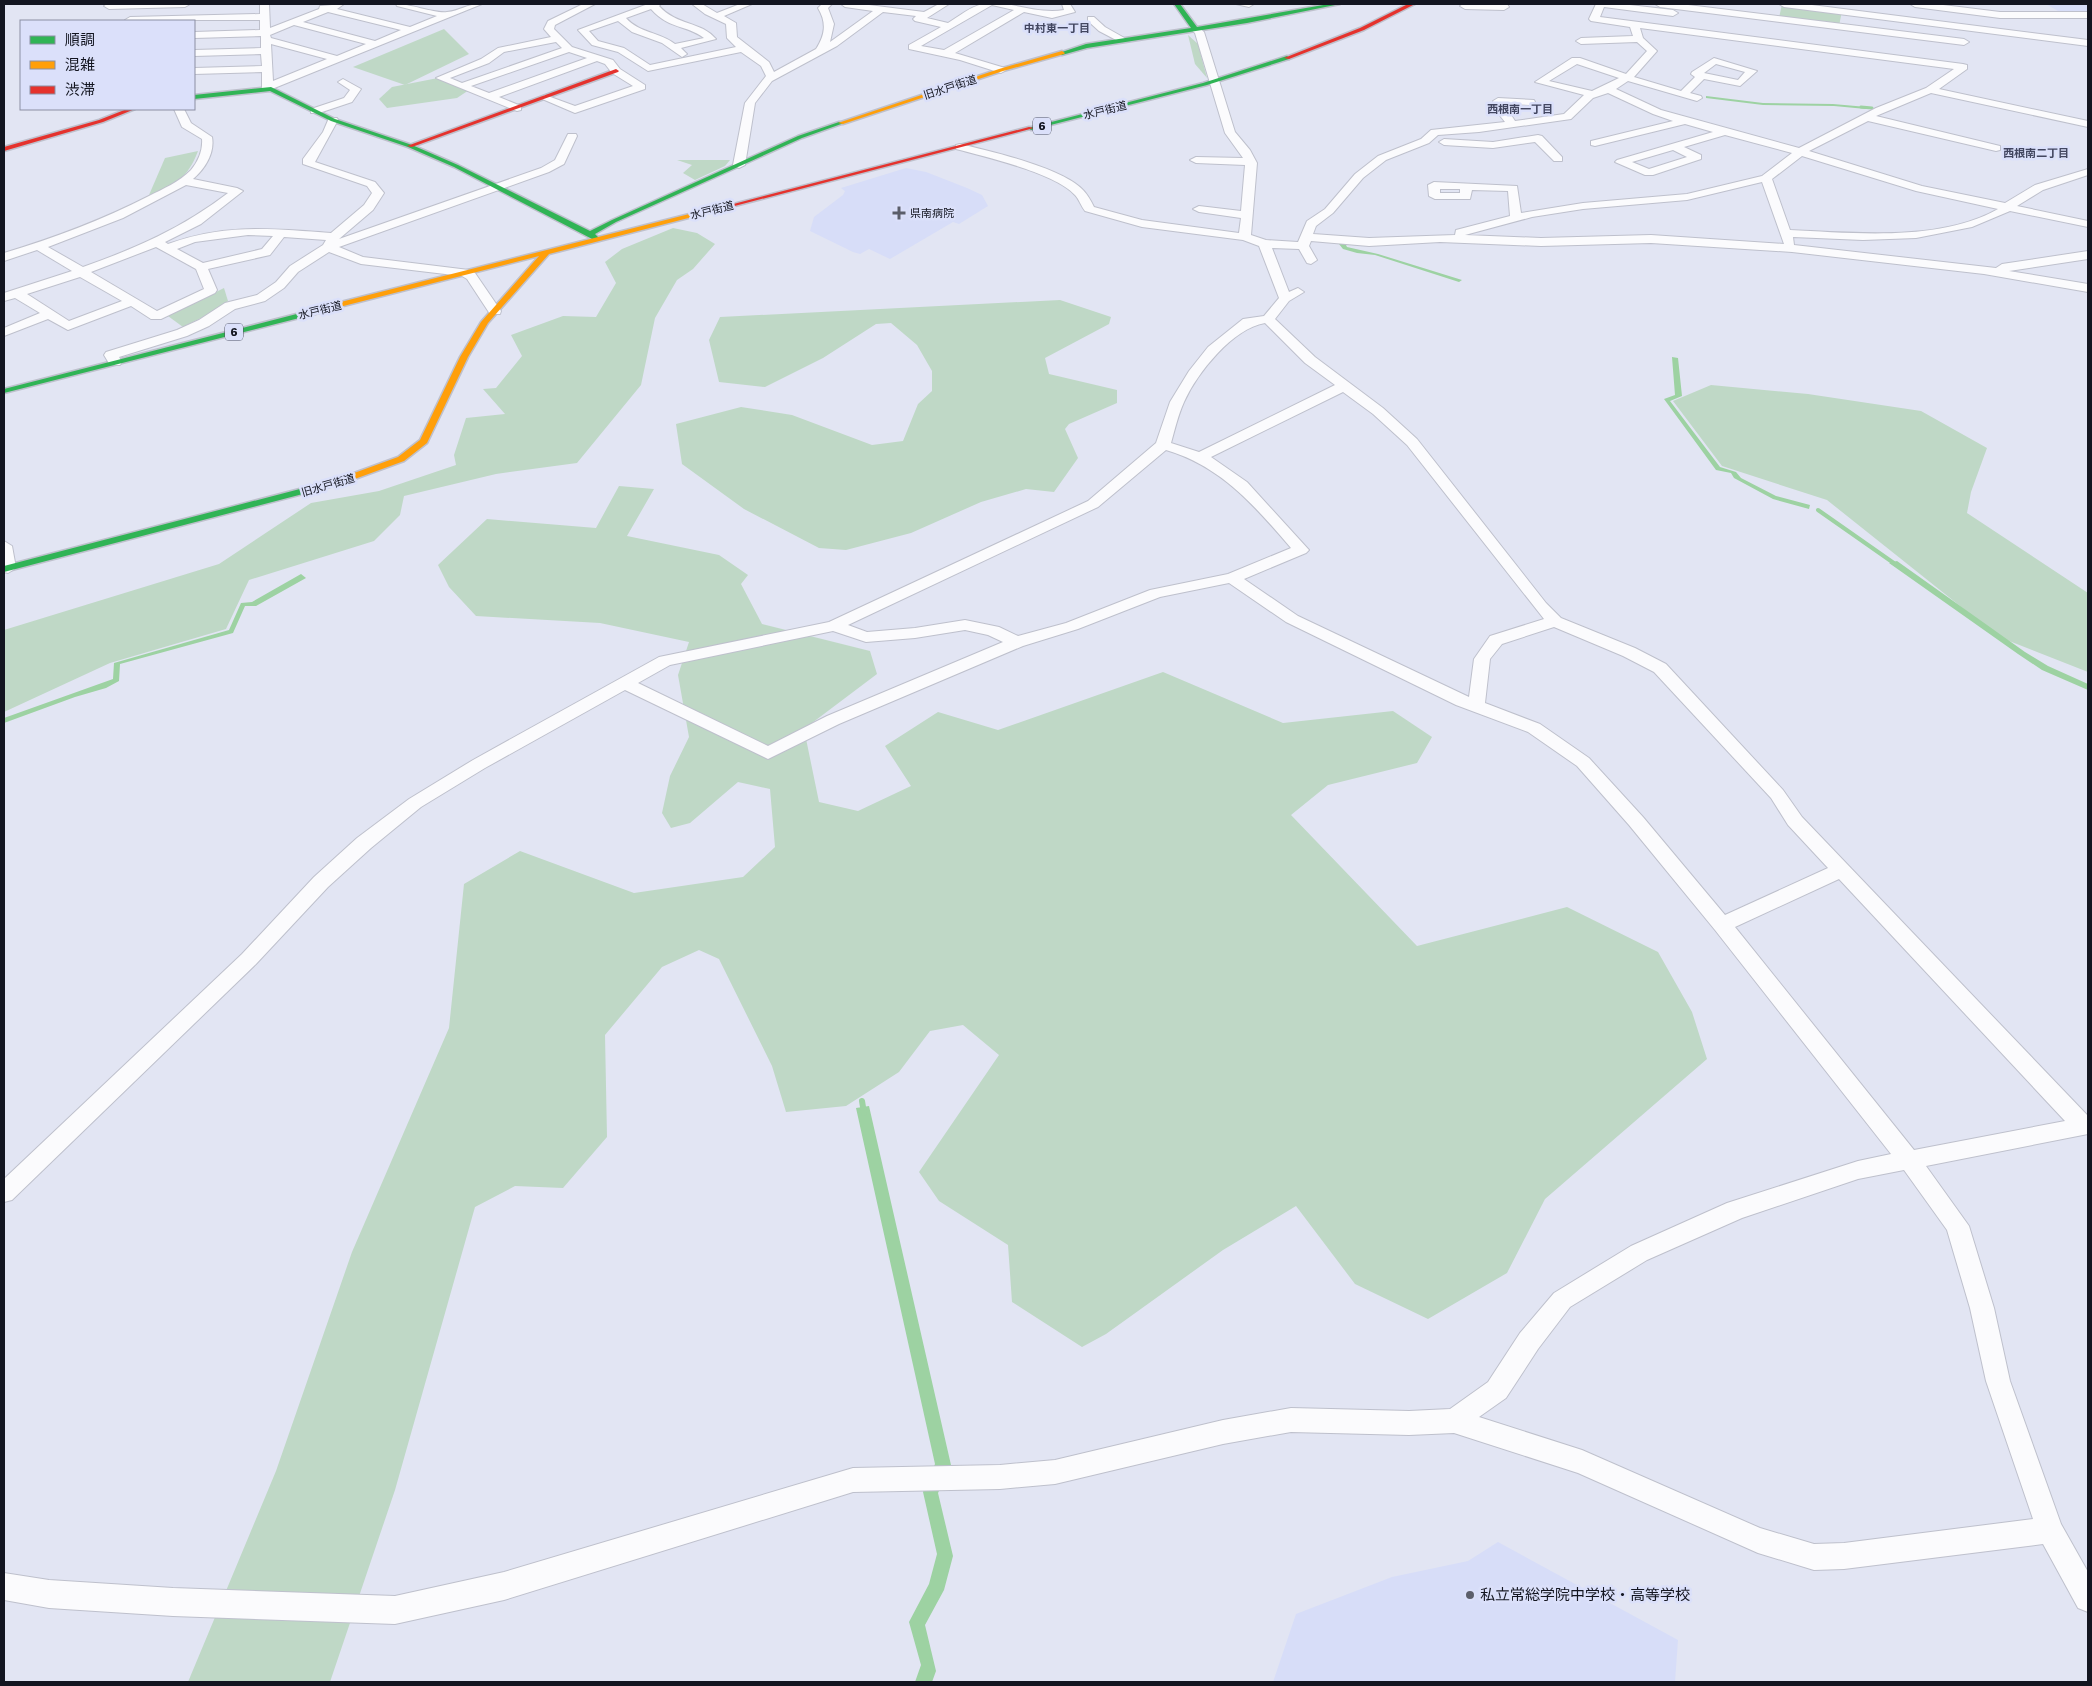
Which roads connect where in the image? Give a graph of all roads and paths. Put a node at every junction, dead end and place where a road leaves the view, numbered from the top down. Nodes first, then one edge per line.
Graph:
1 (145, 4) edge
2 (185, 4) edge
3 (264, 4) edge
4 (309, 4) edge
5 (340, 4) edge
6 (400, 4) edge
7 (477, 4) edge
8 (590, 4) edge
9 (654, 4) edge
10 (696, 4) edge
11 (748, 4) edge
12 (827, 4) edge
13 (845, 4) edge
14 (945, 4) edge
15 (988, 4) edge
16 (996, 4) edge
17 (1066, 4) edge
18 (1177, 4) edge
19 (1241, 4) edge
20 (1249, 4) edge
21 (1337, 4) edge
22 (1412, 4) edge
23 (1503, 4) edge
24 (1660, 4) edge
25 (1784, 4) edge
26 (1915, 4) edge
27 (2005, 4) edge
28 (108, 6) dead end
29 (1465, 6) dead end
30 (1600, 6) edge
31 (1967, 7) edge
32 (327, 9) junction
33 (1023, 9) junction
34 (879, 11) junction
35 (2004, 14) junction
36 (719, 15) junction
37 (925, 15) junction
38 (1719, 15) edge
39 (1843, 15) edge
40 (2088, 15) edge
41 (448, 16) junction
42 (619, 16) junction
43 (265, 17) junction
44 (1091, 19) dead end
45 (131, 20) edge
46 (164, 20) edge
47 (292, 22) junction
48 (1634, 25) junction
49 (950, 26) junction
50 (1195, 29) junction
51 (411, 30) junction
52 (195, 35) edge
53 (266, 36) junction
54 (560, 38) junction
55 (1965, 38) junction
56 (1640, 39) junction
57 (1123, 40) junction
58 (1581, 41) dead end
59 (2088, 43) edge
60 (376, 44) junction
61 (673, 47) junction
62 (743, 48) junction
63 (569, 49) junction
64 (821, 50) junction
65 (267, 51) junction
66 (195, 53) edge
67 (946, 54) junction
68 (596, 58) junction
69 (338, 59) junction
70 (688, 60) junction
71 (268, 68) junction
72 (1001, 70) junction
73 (195, 71) edge
74 (616, 71) junction
75 (772, 76) junction
76 (1702, 76) dead end
77 (1629, 77) junction
78 (343, 82) dead end
79 (1214, 82) junction
80 (462, 86) junction
81 (267, 87) junction
82 (641, 87) junction
83 (1608, 89) junction
84 (1930, 90) junction
85 (1593, 94) junction
86 (1683, 94) junction
87 (652, 95) dead end
88 (195, 97) edge
89 (489, 97) junction
90 (545, 98) junction
91 (1697, 98) dead end
92 (1530, 102) dead end
93 (517, 108) junction
94 (130, 110) edge
95 (179, 110) edge
96 (315, 111) junction
97 (1866, 117) junction
98 (333, 120) junction
99 (1685, 121) junction
100 (1512, 124) junction
101 (2088, 124) edge
102 (1725, 132) junction
103 (572, 136) dead end
104 (1425, 141) junction
105 (1595, 143) dead end
106 (410, 146) junction
107 (960, 147) junction
108 (1674, 147) junction
109 (1996, 148) dead end
110 (4, 149) edge
111 (1800, 152) junction
112 (1558, 159) dead end
113 (1196, 160) dead end
114 (1250, 162) junction
115 (738, 165) junction
116 (2088, 172) edge
117 (1766, 178) junction
118 (184, 181) junction
119 (498, 186) junction
120 (1466, 186) dead end
121 (2009, 207) junction
122 (1199, 209) dead end
123 (1247, 215) junction
124 (1516, 219) junction
125 (2088, 224) edge
126 (1785, 233) junction
127 (280, 235) junction
128 (593, 237) junction
129 (1245, 237) junction
130 (1440, 238) junction
131 (1305, 241) junction
132 (156, 242) junction
133 (331, 242) junction
134 (1264, 244) junction
135 (38, 246) junction
136 (168, 248) junction
137 (1792, 248) junction
138 (548, 251) junction
139 (2088, 255) edge
140 (4, 257) edge
141 (1311, 260) dead end
142 (506, 262) junction
143 (201, 267) junction
144 (534, 269) junction
145 (1984, 270) junction
146 (80, 272) junction
147 (465, 273) junction
148 (2088, 288) edge
149 (17, 292) junction
150 (1298, 292) dead end
151 (4, 296) edge
152 (1285, 298) junction
153 (131, 302) junction
154 (495, 311) junction
155 (49, 314) junction
156 (156, 316) junction
157 (1268, 319) junction
158 (4, 332) edge
159 (182, 333) junction
160 (115, 362) junction
161 (1344, 386) junction
162 (4, 391) edge
163 (1164, 445) junction
164 (1201, 456) junction
165 (4, 546) edge
166 (6, 569) edge
167 (1232, 578) junction
168 (1555, 621) junction
169 (834, 626) junction
170 (1017, 642) junction
171 (627, 684) junction
172 (1476, 707) junction
173 (1841, 870) junction
174 (1722, 925) junction
175 (2086, 1125) edge
176 (1909, 1160) junction
177 (4, 1193) edge
178 (1454, 1421) junction
179 (2050, 1530) junction
180 (4, 1587) edge
181 (2088, 1598) edge

1 - 2 street
1 - 28 street
1 - 45 street
3 - 43 street
4 - 32 street
5 - 32 street
6 - 41 street
7 - 41 street
8 - 54 street
9 - 42 street
9 - 61 street
10 - 36 street
11 - 36 street
12 - 64 street
13 - 34 street
14 - 37 street
15 - 49 street
16 - 33 street
17 - 33 street
18 - 50 main road
19 - 20 street
21 - 50 main road, 旧水戸街道
22 - 79 main road, 水戸街道 / 6
23 - 29 street
24 - 38 street
25 - 39 street
26 - 31 street
27 - 35 street
30 - 38 street
30 - 48 street
31 - 35 street
31 - 55 street
32 - 47 street
32 - 51 street
33 - 67 street
34 - 37 street
34 - 64 street
35 - 40 street
36 - 62 street
37 - 49 street
38 - 39 street
38 - 48 street
38 - 84 street
39 - 55 street
41 - 51 street
42 - 61 street
42 - 70 street
43 - 46 street
43 - 53 street
44 - 57 street
47 - 53 street
47 - 60 street
48 - 56 street
49 - 67 street
50 - 57 main road, 旧水戸街道
50 - 79 street
51 - 60 street
52 - 53 street
53 - 65 street
53 - 69 street
54 - 63 street
54 - 80 street
55 - 59 street
56 - 58 street
56 - 77 street
57 - 72 main road, 旧水戸街道
60 - 69 street
61 - 70 street
62 - 70 street
62 - 75 street
63 - 68 street
63 - 80 street
64 - 75 street
65 - 66 street
65 - 71 street
67 - 72 street
68 - 74 street
68 - 89 street
69 - 81 street
71 - 73 street
71 - 81 street
72 - 115 main road, 旧水戸街道
74 - 82 street
74 - 90 main road
75 - 115 street
76 - 86 street
77 - 83 street
77 - 85 street
77 - 86 street
78 - 96 street
79 - 107 main road, 水戸街道 / 6
79 - 114 street
80 - 89 street
81 - 88 main road
81 - 96 main road
82 - 87 street
82 - 90 street
83 - 85 street
83 - 99 street
84 - 97 street
84 - 101 street
85 - 100 street
86 - 91 street
89 - 93 street
90 - 93 main road
92 - 100 street
93 - 106 main road
94 - 110 main road
95 - 118 street
96 - 98 main road
97 - 109 street
97 - 111 street
98 - 106 main road
98 - 133 street
99 - 102 street
99 - 105 street
100 - 104 street
102 - 108 street
102 - 111 street
103 - 119 street
104 - 112 street
104 - 131 street
106 - 119 main road
107 - 128 main road, 水戸街道 / 6
107 - 129 street
108 - 108 street
111 - 117 street
111 - 121 street
113 - 114 street
114 - 123 street
115 - 128 main road, 旧水戸街道
116 - 121 street
117 - 124 street
117 - 126 street
118 - 132 street
118 - 135 street
119 - 128 main road
119 - 133 street
120 - 124 street
121 - 125 street
121 - 126 street
122 - 123 street
123 - 129 street
124 - 130 street
126 - 137 street
127 - 133 street
127 - 136 street
127 - 143 street
128 - 138 main road, 水戸街道 / 6
129 - 134 street
130 - 131 street
130 - 137 street
131 - 134 street
131 - 141 street
132 - 136 street
132 - 146 street
133 - 147 street
133 - 159 street
134 - 152 street
135 - 140 street
135 - 146 street
136 - 143 street
137 - 145 street
138 - 142 main road, 水戸街道 / 6
138 - 144 main road, 旧水戸街道
139 - 145 street
142 - 144 main road
142 - 147 main road, 水戸街道 / 6
143 - 156 street
144 - 154 main road, 旧水戸街道
145 - 148 street
146 - 149 street
146 - 153 street
147 - 154 street
147 - 160 main road, 水戸街道 / 6
149 - 151 street
149 - 155 street
150 - 152 street
152 - 157 street
153 - 155 street
153 - 156 street
154 - 166 main road, 旧水戸街道
155 - 158 street
156 - 159 street
157 - 161 street
157 - 163 street
159 - 160 street
160 - 162 main road, 水戸街道 / 6
161 - 164 street
161 - 168 street
163 - 164 street
163 - 169 street
164 - 167 street
165 - 166 street
167 - 170 street
167 - 172 street
168 - 172 street
168 - 173 street
169 - 170 street
169 - 171 street
170 - 171 street
171 - 177 street
172 - 174 street
173 - 174 street
173 - 175 street
174 - 176 street
175 - 176 street
176 - 178 street
176 - 179 street
178 - 179 street
178 - 180 street
179 - 181 street

